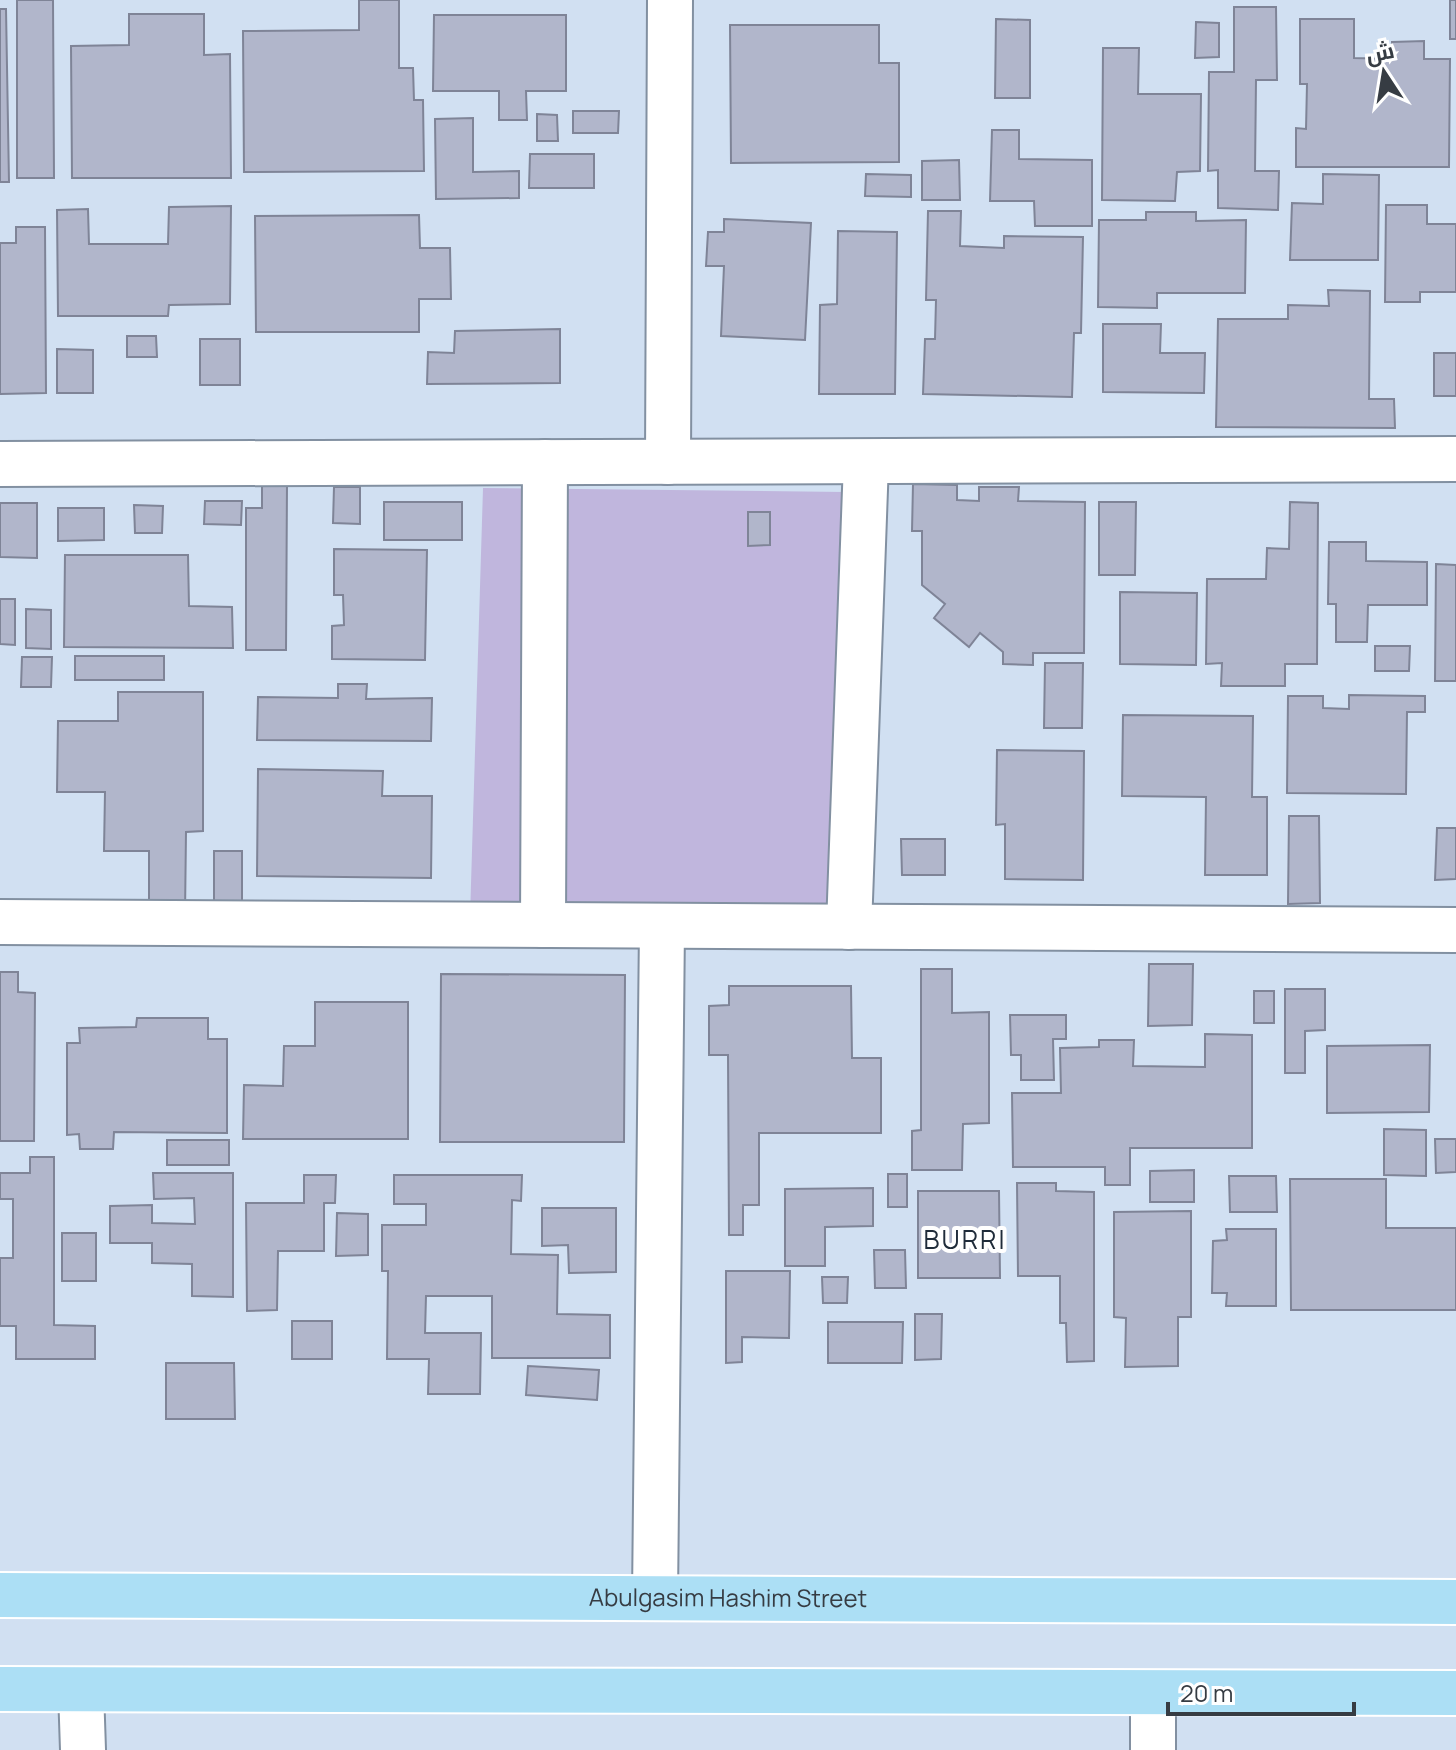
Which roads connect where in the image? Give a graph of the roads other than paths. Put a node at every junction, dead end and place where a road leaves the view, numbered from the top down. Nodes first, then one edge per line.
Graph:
1 (670, 0) edge
2 (1456, 459) edge
3 (545, 462) junction
4 (668, 462) junction
5 (866, 462) junction
6 (0, 464) edge
7 (0, 922) edge
8 (543, 925) junction
9 (662, 926) junction
10 (849, 927) junction
11 (1456, 930) edge
12 (0, 1595) edge
13 (655, 1598) junction
14 (1456, 1602) edge
15 (0, 1689) edge
16 (81, 1690) junction
17 (1153, 1693) junction
18 (1456, 1693) edge
19 (83, 1750) edge
20 (1153, 1750) edge

1 - 4 street
2 - 5 street
3 - 4 street
3 - 6 street
3 - 8 street
4 - 5 street
5 - 10 street
7 - 8 street
8 - 9 street
9 - 10 street
9 - 13 street
10 - 11 street
12 - 13 main road, Abulgasim Hashim Street
13 - 14 main road, Abulgasim Hashim Street
15 - 16 main road
16 - 17 main road
16 - 19 street
17 - 18 main road
17 - 20 street

